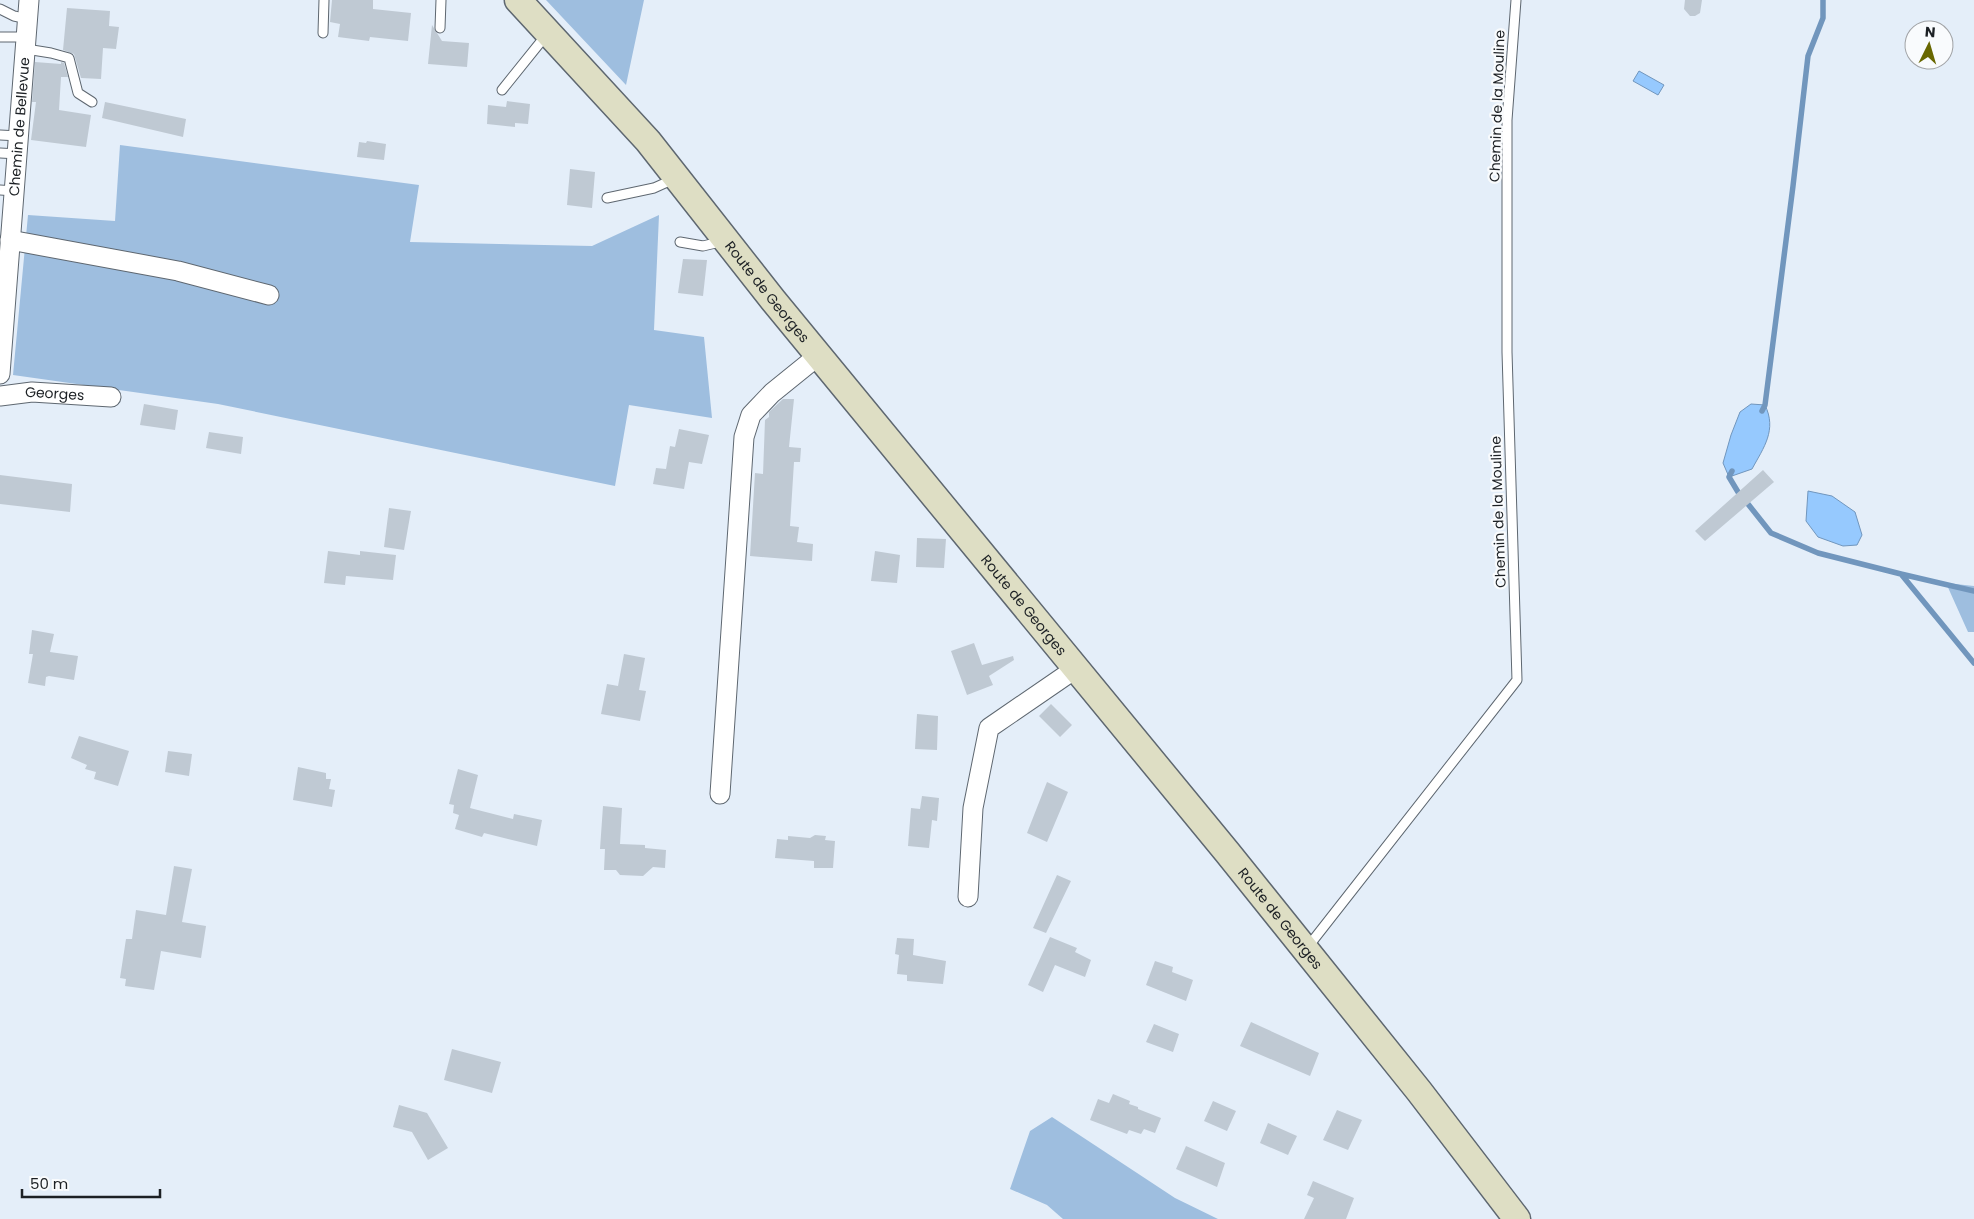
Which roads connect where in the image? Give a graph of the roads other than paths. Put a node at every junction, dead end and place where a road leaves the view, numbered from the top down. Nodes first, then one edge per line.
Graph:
1 (29, 0) edge
2 (324, 0) edge
3 (441, 0) edge
4 (518, 0) edge
5 (1516, 0) edge
6 (0, 9) edge
7 (440, 28) dead end
8 (549, 32) junction
9 (323, 33) dead end
10 (27, 35) junction
11 (0, 38) edge
12 (502, 90) dead end
13 (92, 102) dead end
14 (0, 135) edge
15 (13, 148) edge
16 (676, 178) junction
17 (7, 191) edge
18 (607, 198) dead end
19 (10, 240) junction
20 (726, 240) junction
21 (680, 242) dead end
22 (269, 295) dead end
23 (820, 355) junction
24 (0, 374) edge
25 (0, 396) edge
26 (111, 397) dead end
27 (1075, 669) junction
28 (720, 794) dead end
29 (968, 897) dead end
30 (1305, 950) junction
31 (1517, 1219) edge

1 - 10 street, Chemin de Bellevue
2 - 9 lane
3 - 7 lane
4 - 8 street, Route de Georges
5 - 30 lane, Chemin de la Mouline
6 - 10 lane
8 - 12 lane
8 - 16 street, Route de Georges
10 - 11 lane
10 - 13 lane
10 - 15 street, Chemin de Bellevue
14 - 15 lane
15 - 17 street, Chemin de Bellevue
16 - 18 lane
16 - 20 street, Route de Georges
17 - 19 street, Chemin de Bellevue
19 - 22 street
19 - 24 street, Chemin de Bellevue
20 - 21 lane
20 - 23 street, Route de Georges
23 - 27 street, Route de Georges
23 - 28 street
25 - 26 street, Georges
27 - 29 street
27 - 30 street, Route de Georges
30 - 31 street, Route de Georges

